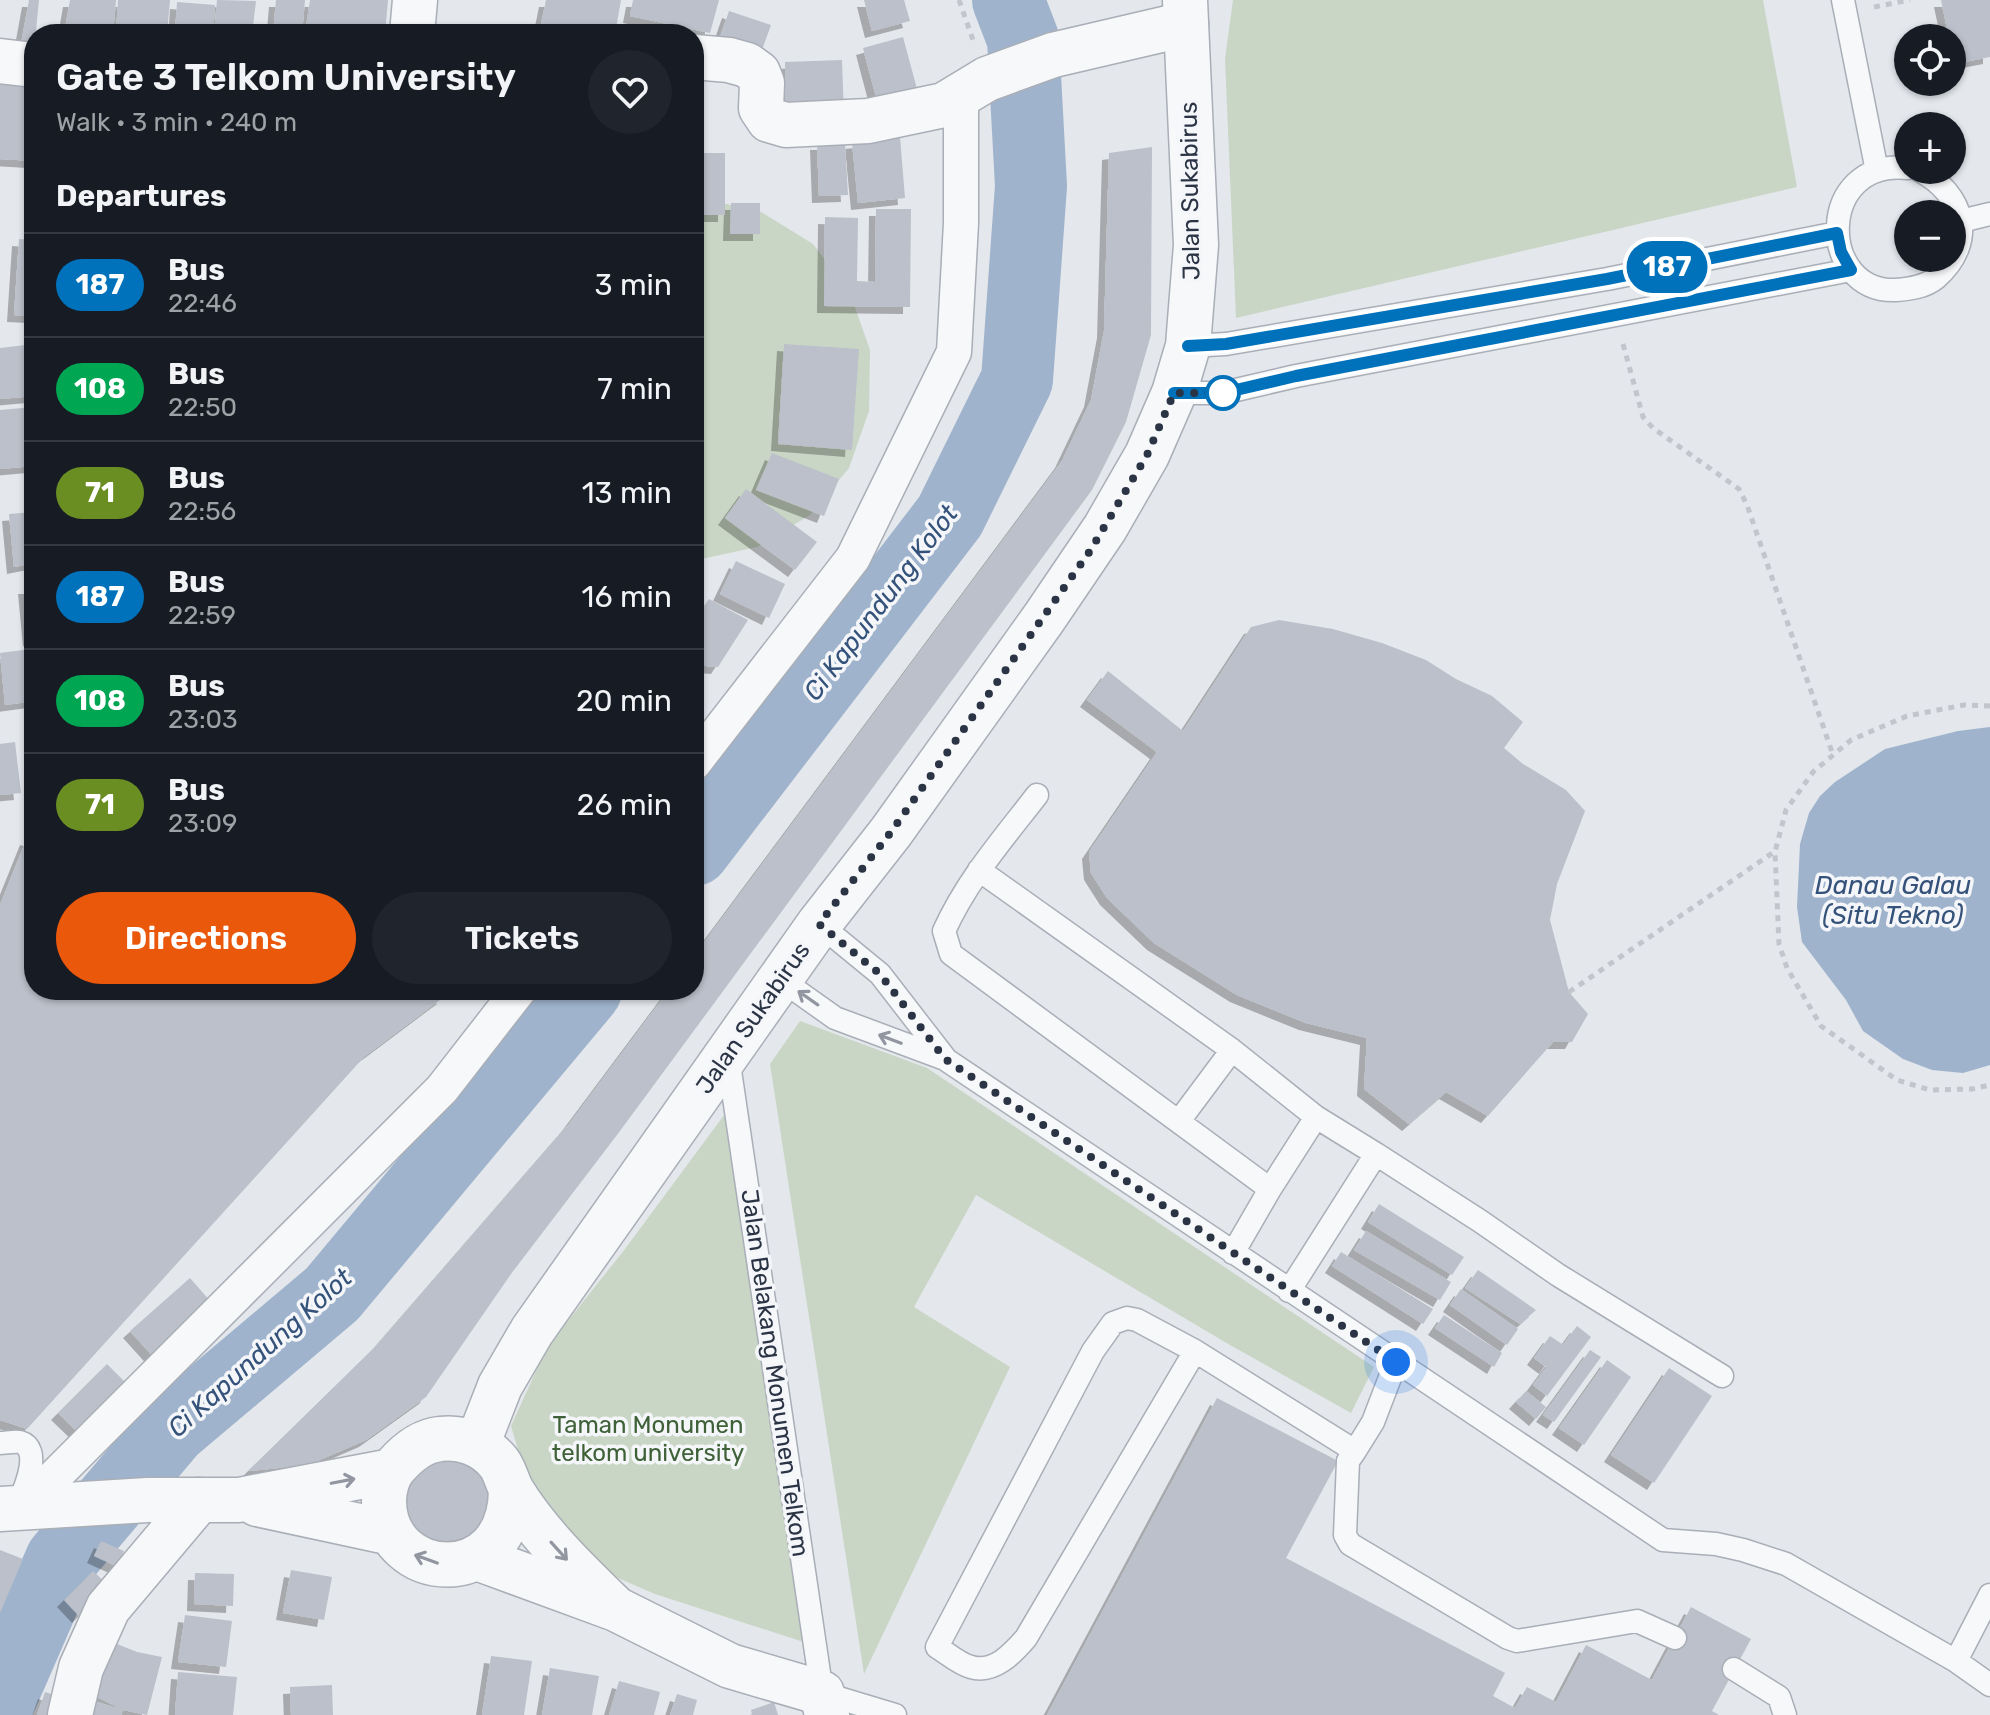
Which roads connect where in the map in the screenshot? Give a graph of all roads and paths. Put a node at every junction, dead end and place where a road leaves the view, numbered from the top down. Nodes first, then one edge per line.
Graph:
1 (415, 0) edge
2 (1843, 0) edge
3 (1910, 0) edge
4 (1869, 8) dead end
5 (1186, 12) edge
6 (413, 24) edge
7 (704, 58) edge
8 (0, 61) edge
9 (24, 64) edge
10 (974, 87) junction
11 (1894, 167) edge
12 (1877, 171) junction
13 (1941, 184) edge
14 (1953, 200) edge
15 (1990, 214) edge
16 (1966, 220) edge
17 (1837, 233) junction
18 (1851, 270) junction
19 (1943, 272) edge
20 (1615, 316) junction
21 (1188, 346) junction
22 (1174, 393) junction
23 (1990, 706) edge
24 (704, 750) edge
25 (1833, 755) junction
26 (1037, 795) dead end
27 (1775, 852) junction
28 (979, 870) junction
29 (819, 924) junction
30 (780, 979) junction
31 (1569, 992) dead end
32 (511, 1000) edge
33 (1232, 1050) junction
34 (727, 1053) junction
35 (945, 1059) junction
36 (1990, 1085) edge
37 (1316, 1117) junction
38 (1179, 1121) junction
39 (1376, 1154) junction
40 (1270, 1189) junction
41 (1233, 1253) junction
42 (1289, 1291) junction
43 (1195, 1351) junction
44 (1396, 1362) junction
45 (1722, 1376) dead end
46 (457, 1442) junction
47 (0, 1443) edge
48 (1355, 1451) junction
49 (391, 1471) junction
50 (511, 1490) junction
51 (219, 1500) junction
52 (23, 1508) edge
53 (392, 1533) junction
54 (477, 1558) junction
55 (1990, 1595) edge
56 (616, 1609) junction
57 (1675, 1638) dead end
58 (1956, 1661) junction
59 (1734, 1669) dead end
60 (1990, 1685) edge
61 (825, 1704) edge
62 (70, 1715) edge
63 (895, 1715) edge
64 (1785, 1715) edge

1 - 6 street
2 - 12 lane
3 - 4 path
5 - 10 street
5 - 21 street, Jalan Sukabirus
7 - 10 street
8 - 9 street
10 - 24 street
11 - 12 lane
12 - 17 lane
13 - 14 lane
15 - 16 lane
17 - 18 lane
17 - 21 lane
18 - 19 lane
18 - 20 lane
20 - 22 lane
20 - 25 path
21 - 22 street, Jalan Sukabirus
22 - 29 street, Jalan Sukabirus
23 - 25 path
25 - 27 path
26 - 28 lane
27 - 31 path
27 - 36 path
28 - 33 lane
28 - 38 lane
29 - 30 street, Jalan Sukabirus
29 - 35 lane
30 - 34 street, Jalan Sukabirus
35 -> 30 lane
32 - 52 street
33 - 37 lane
33 - 38 lane
34 - 46 street, Jalan Sukabirus
34 - 61 lane, Jalan Belakang Monumen Telkom
35 - 41 lane
37 - 39 lane
37 - 40 lane
38 - 40 lane
39 - 42 lane
39 - 45 lane
40 - 41 lane
41 - 42 lane
42 - 44 lane
43 - 43 lane
43 - 48 lane
44 - 48 lane
44 - 58 lane
46 - 49 street
46 - 50 street
47 - 52 lane
48 - 57 lane
51 -> 49 street
49 - 53 street
50 - 54 street
50 -> 56 street
51 - 52 street
51 - 53 street
51 - 62 street
54 -> 53 street
54 - 56 street
55 - 58 lane
56 - 61 street
58 - 60 lane
59 - 64 lane
61 - 63 lane

